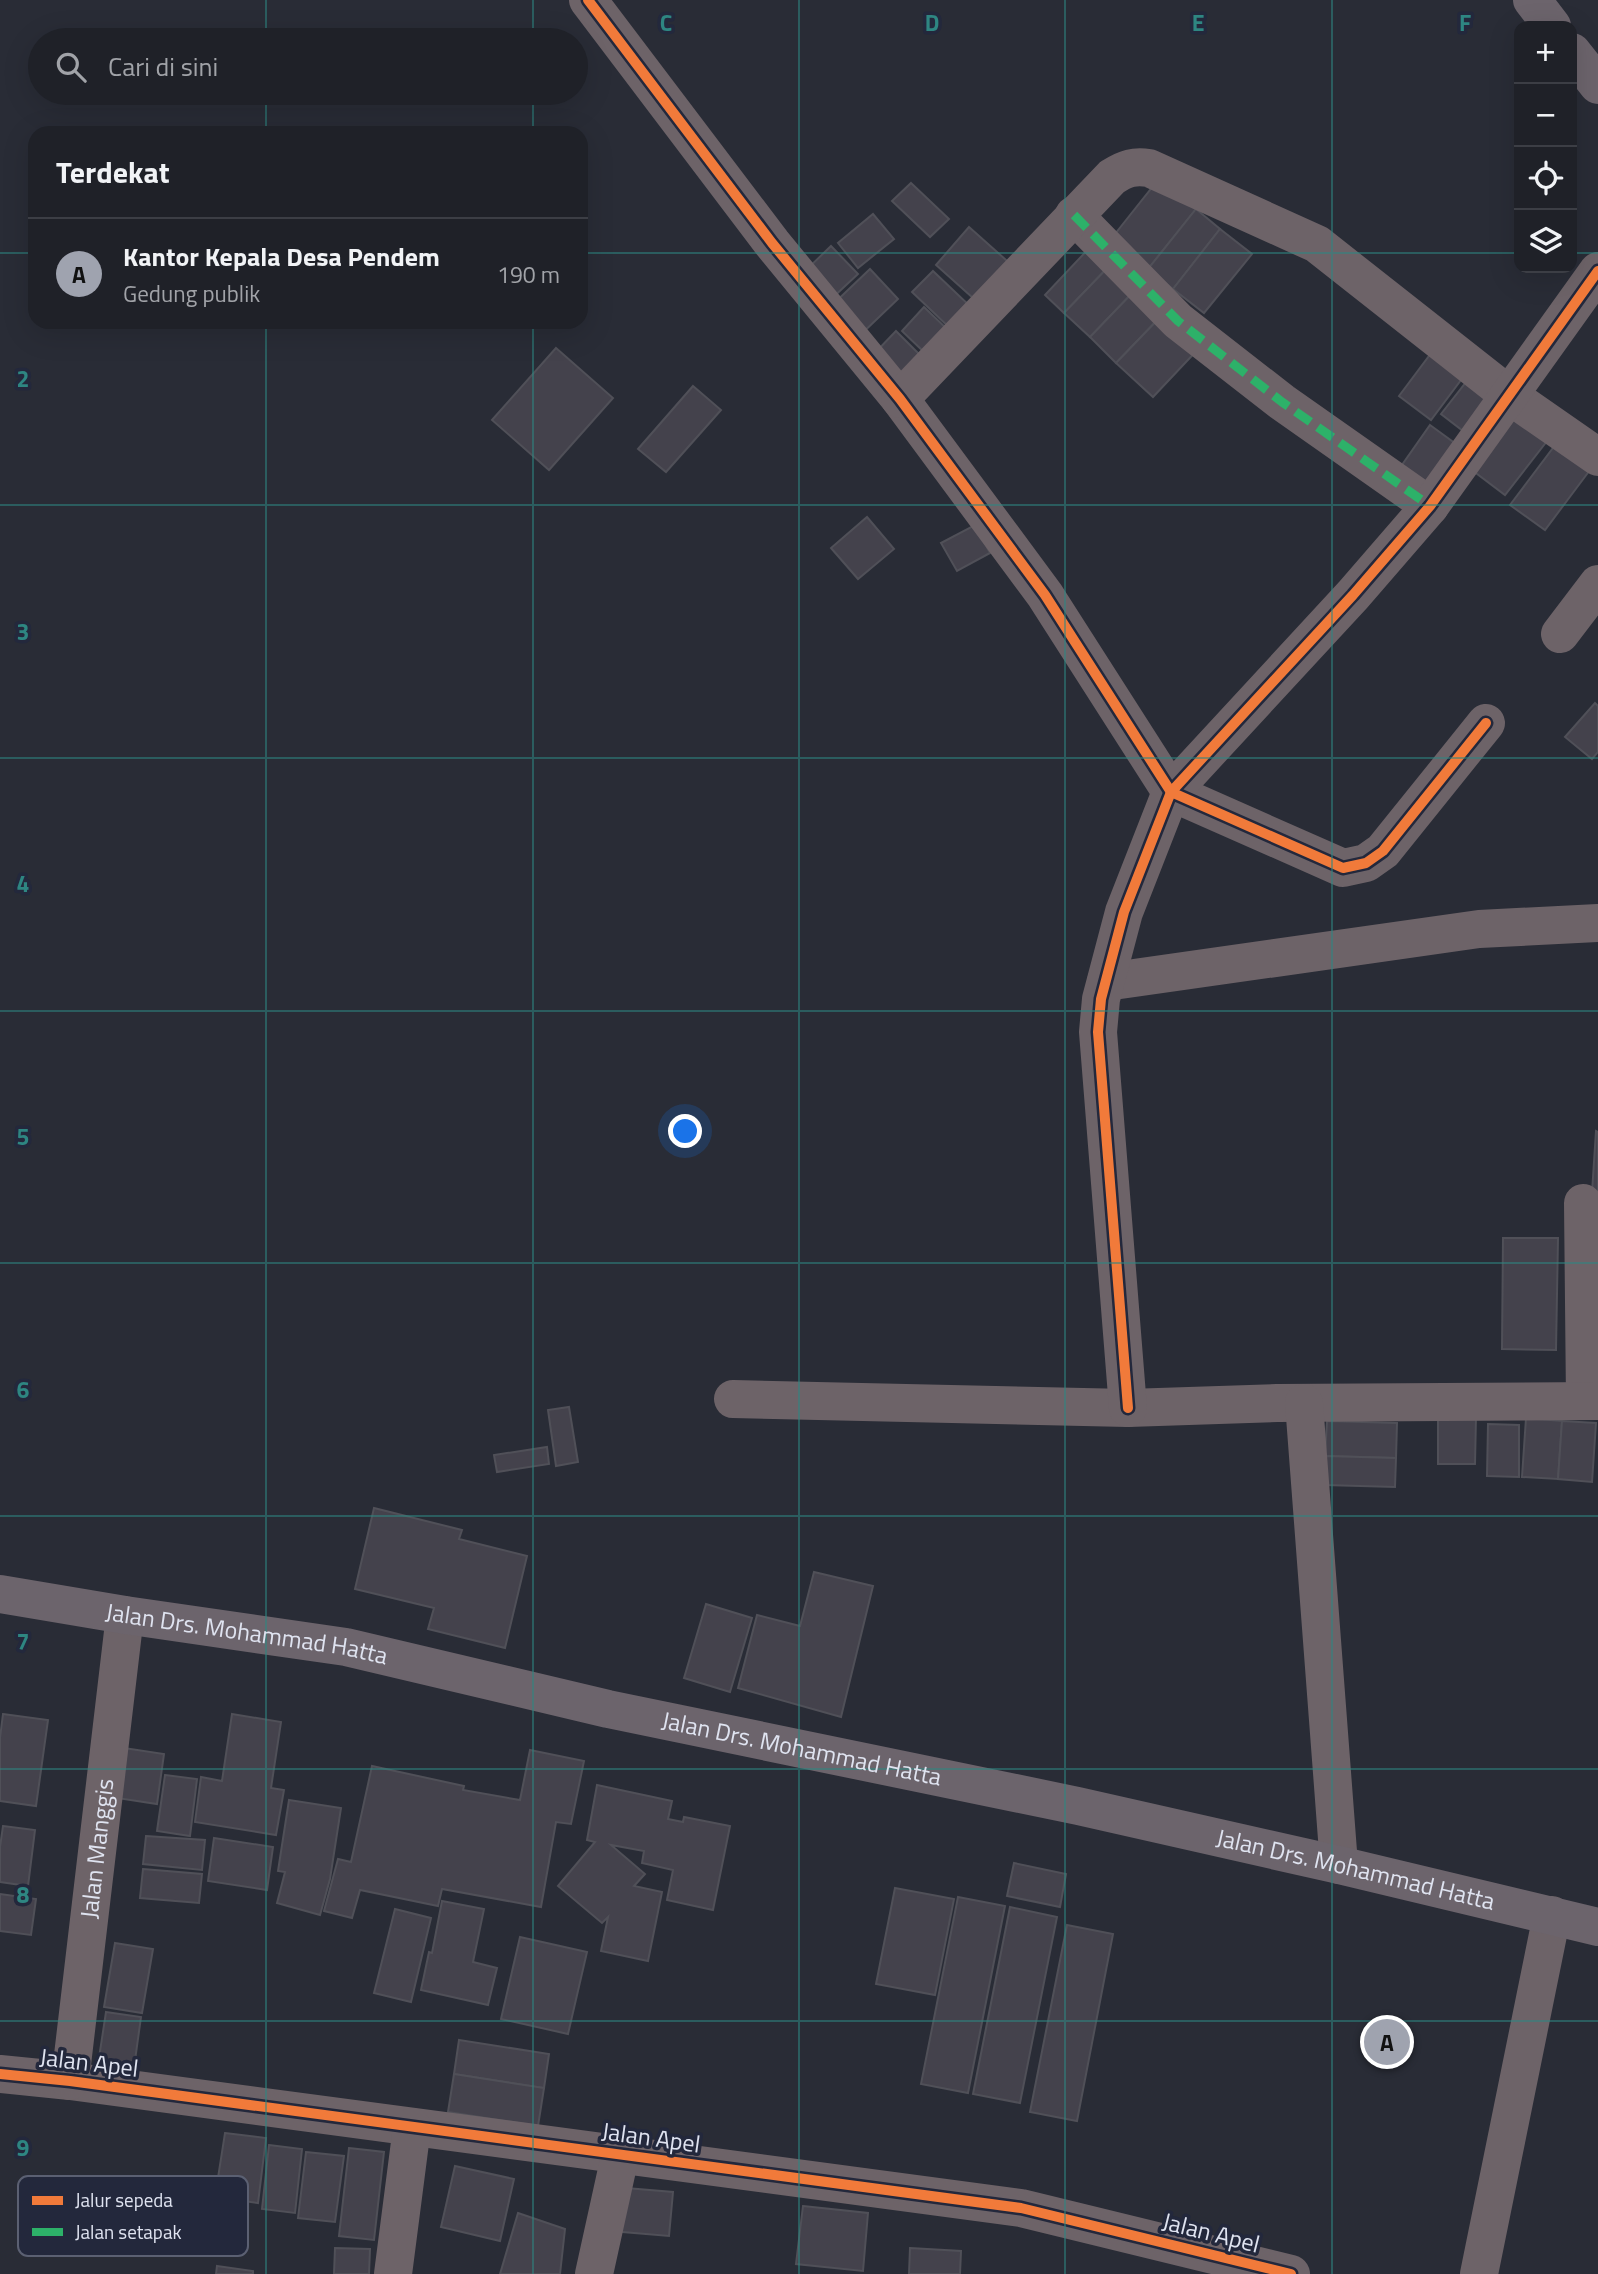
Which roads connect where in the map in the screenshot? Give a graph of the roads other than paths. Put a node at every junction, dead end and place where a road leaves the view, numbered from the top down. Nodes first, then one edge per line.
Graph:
1 (588, 0) edge
2 (1532, 0) edge
3 (1548, 21) edge
4 (1577, 58) edge
5 (1598, 85) edge
6 (1074, 215) junction
7 (1598, 271) edge
8 (1510, 396) junction
9 (900, 399) junction
10 (1598, 457) edge
11 (1430, 506) junction
12 (1598, 584) edge
13 (1560, 634) dead end
14 (1486, 723) dead end
15 (1171, 792) junction
16 (1598, 923) edge
17 (1101, 1004) junction
18 (1583, 1203) dead end
19 (733, 1399) dead end
20 (1592, 1401) edge
21 (1304, 1403) junction
22 (1128, 1408) junction
23 (0, 1594) edge
24 (125, 1615) junction
25 (1339, 1864) junction
26 (1552, 1915) junction
27 (1598, 1927) edge
28 (0, 2074) edge
29 (70, 2081) junction
30 (412, 2127) junction
31 (620, 2156) junction
32 (393, 2274) edge
33 (594, 2274) edge
34 (1291, 2274) edge
35 (1479, 2274) edge

1 - 9 street
2 - 3 main road
4 - 5 main road
6 - 8 street
6 - 9 street
6 - 11 street
7 - 8 street
8 - 10 street
8 - 11 street
9 - 15 street
11 - 15 street
12 - 13 street
14 - 15 street
15 - 17 street
16 - 17 street
17 - 22 street
18 - 20 street
19 - 22 street
20 - 21 street
21 - 22 street
21 - 25 street
23 - 24 main road, Jalan Drs. Mohammad Hatta
24 - 25 main road, Jalan Drs. Mohammad Hatta
24 - 29 street, Jalan Manggis
25 - 26 main road, Jalan Drs. Mohammad Hatta
26 - 27 main road, Jalan Drs. Mohammad Hatta
26 - 35 street
28 - 29 street, Jalan Apel
29 - 30 street, Jalan Apel
30 - 31 street, Jalan Apel
30 - 32 street
31 - 33 street
31 - 34 street, Jalan Apel

